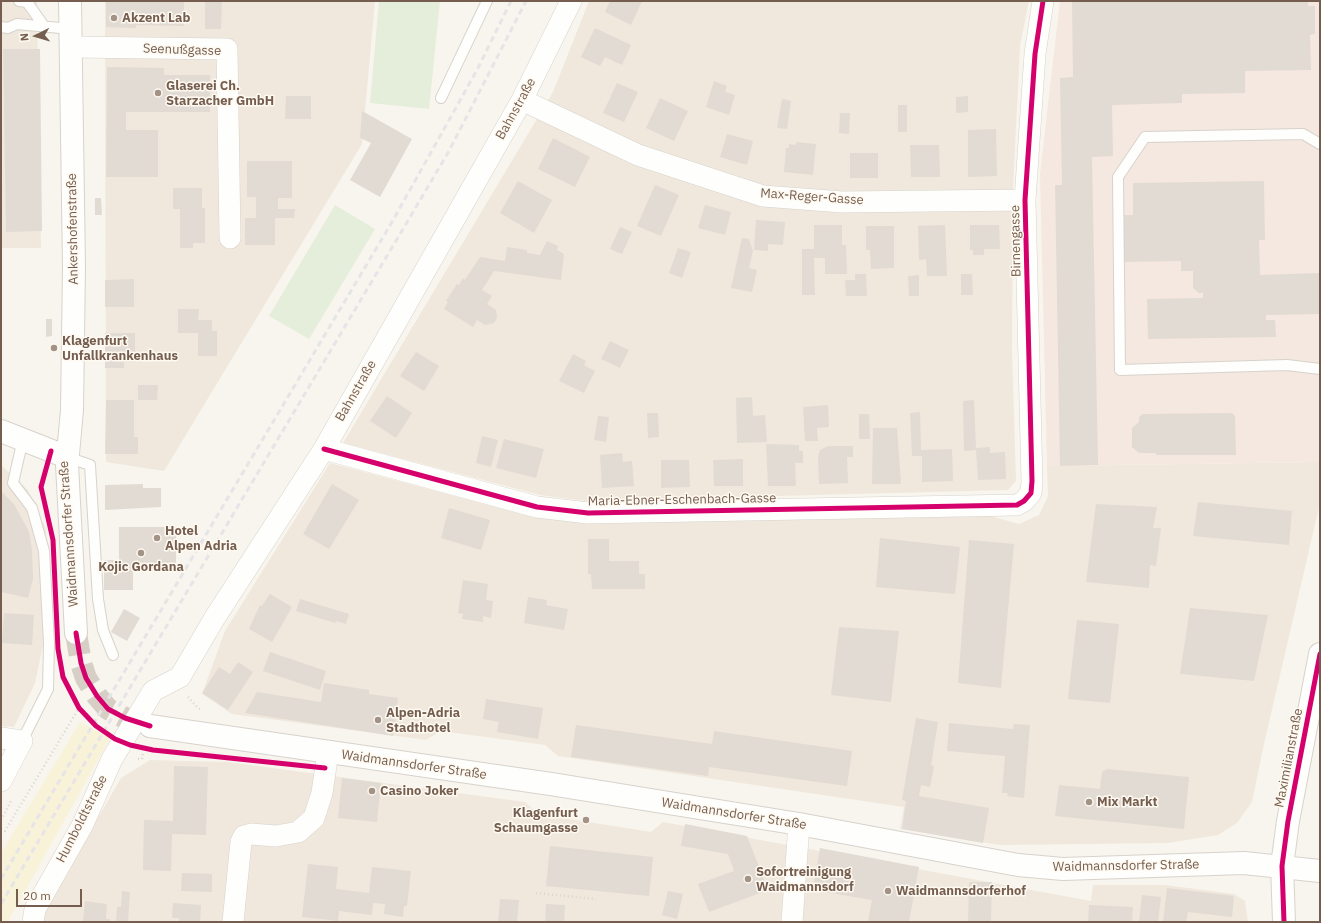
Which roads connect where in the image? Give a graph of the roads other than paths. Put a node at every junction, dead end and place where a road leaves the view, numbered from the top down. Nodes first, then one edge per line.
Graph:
1 (19, 1) edge
2 (70, 1) edge
3 (488, 1) edge
4 (571, 1) edge
5 (1043, 1) edge
6 (44, 26) junction
7 (1, 27) edge
8 (71, 38) junction
9 (441, 98) dead end
10 (522, 100) junction
11 (1320, 144) edge
12 (1025, 200) junction
13 (230, 238) dead end
14 (1320, 369) edge
15 (1, 431) edge
16 (23, 440) junction
17 (324, 449) junction
18 (67, 457) junction
19 (1032, 481) joint
20 (76, 633) tunnel mouth
21 (1320, 654) edge
22 (112, 655) dead end
23 (150, 726) tunnel mouth
24 (1, 738) edge
25 (22, 741) junction
26 (328, 752) junction
27 (112, 759) joint
28 (1, 781) edge
29 (798, 824) junction
30 (1282, 866) junction
31 (1320, 870) edge
32 (34, 922) edge
33 (233, 922) edge
34 (792, 922) edge
35 (1284, 922) edge

1 - 6 lane
2 - 8 street, Ankershofenstraße
3 - 9 lane
4 - 10 street, Bahnstraße
5 - 12 street, Birnengasse
6 - 7 lane
6 - 8 lane
8 - 13 street, Seenußgasse
8 - 18 street, Ankershofenstraße
10 - 12 street, Max-Reger-Gasse
10 - 17 street, Bahnstraße
11 - 14 lane
12 - 19 street, Birnengasse
15 - 16 street, Waidmannsdorfer Straße
16 - 18 street, Waidmannsdorfer Straße
16 - 25 lane
17 - 19 street, Maria-Ebner-Eschenbach-Gasse
17 - 27 street, Bahnstraße
18 - 20 street, Waidmannsdorfer Straße
18 - 22 lane
21 - 30 street, Maximilianstraße
23 - 26 street, Waidmannsdorfer Straße
24 - 25 street
25 - 28 street
26 - 29 street, Waidmannsdorfer Straße
26 - 33 street
27 - 32 street, Humboldtstraße
29 - 30 street, Waidmannsdorfer Straße
29 - 34 street
30 - 31 street, Waidmannsdorfer Straße
30 - 35 street, Maximilianstraße

